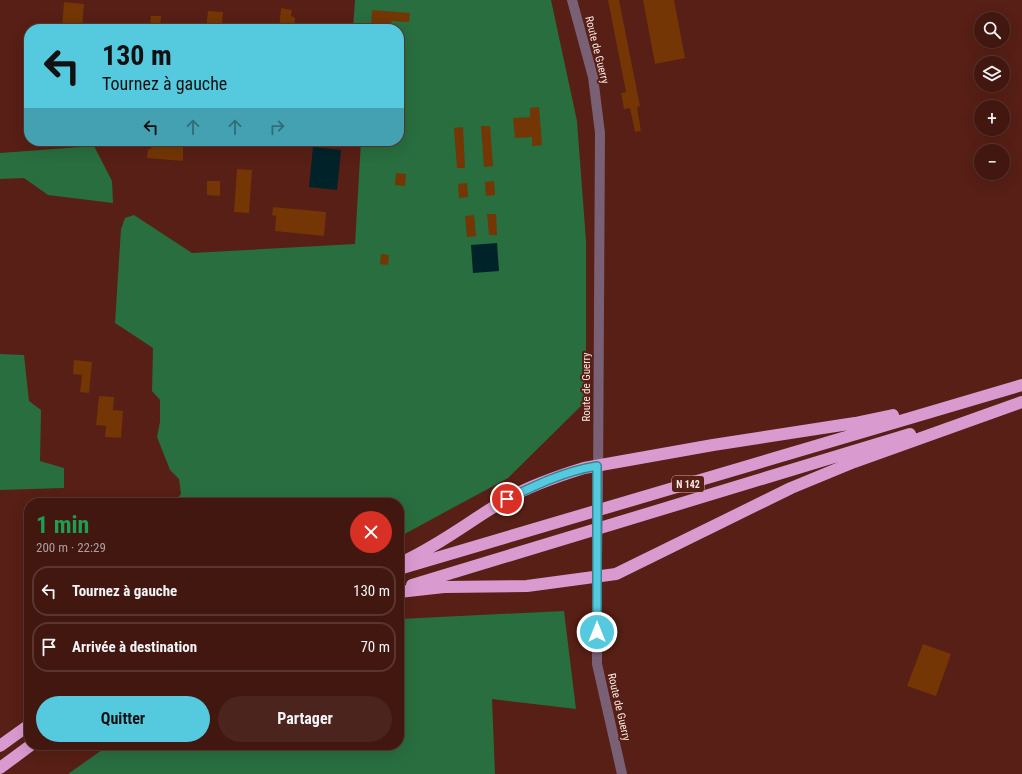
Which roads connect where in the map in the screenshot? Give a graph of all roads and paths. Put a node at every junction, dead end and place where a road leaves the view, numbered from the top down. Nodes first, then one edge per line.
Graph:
1 (572, 0) edge
2 (1022, 385) edge
3 (977, 398) junction
4 (1022, 402) edge
5 (597, 466) junction
6 (404, 561) edge
7 (404, 568) edge
8 (597, 576) junction
9 (404, 587) edge
10 (404, 591) edge
11 (24, 729) edge
12 (0, 746) edge
13 (24, 750) edge
14 (0, 768) edge
15 (622, 774) edge

1 - 5 street, Route de Guerry
2 - 3 highway, N 142
3 - 5 highway
3 - 7 highway, N 142
4 - 8 highway
4 - 9 highway, N 142
5 - 6 highway
5 - 8 street, Route de Guerry, bridge
8 - 10 highway
8 - 15 street, Route de Guerry
11 - 12 highway
13 - 14 highway

